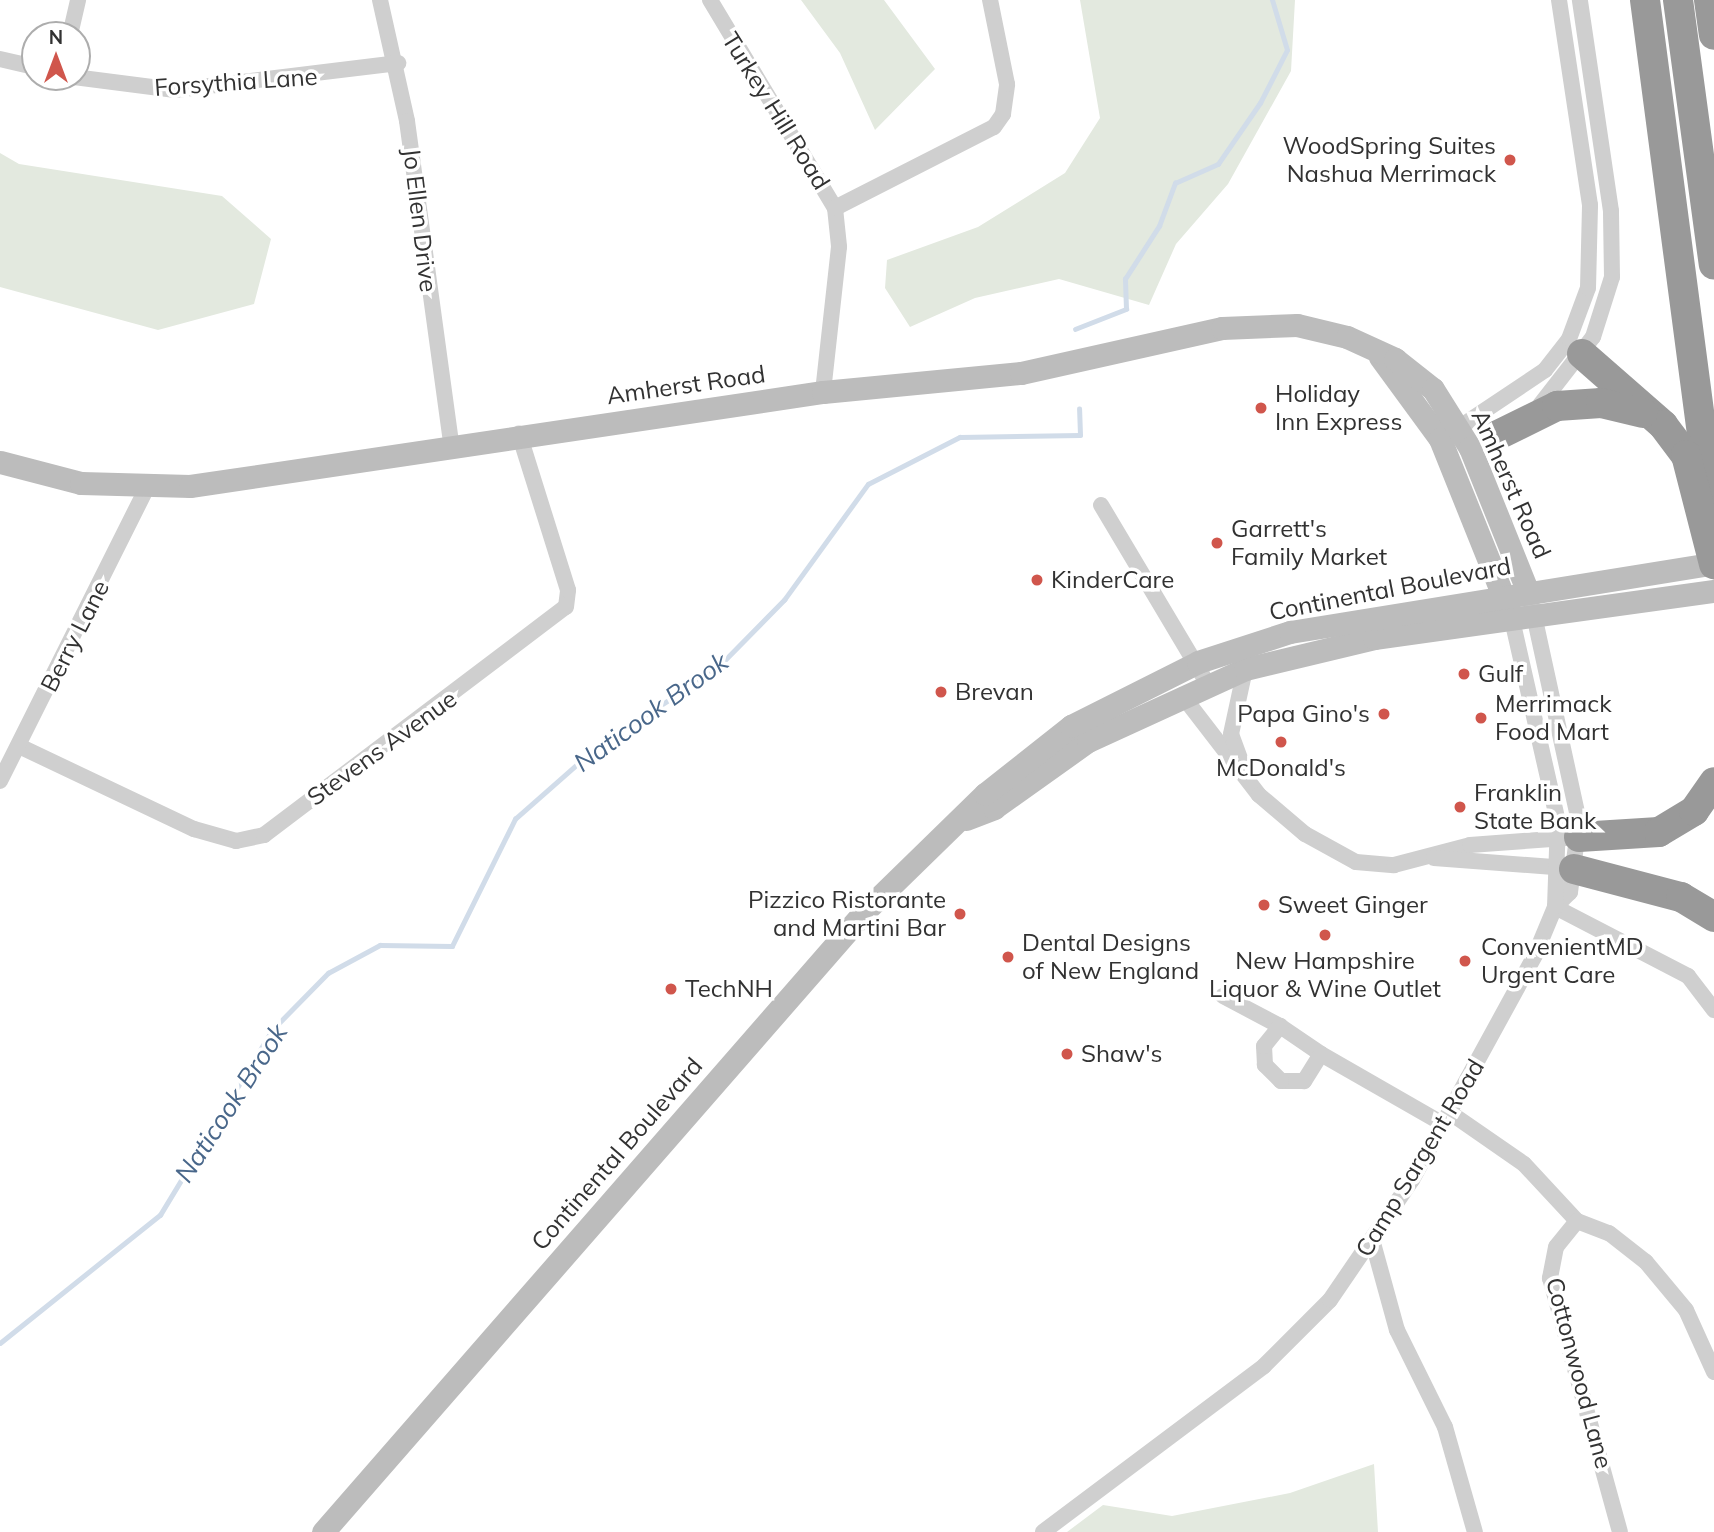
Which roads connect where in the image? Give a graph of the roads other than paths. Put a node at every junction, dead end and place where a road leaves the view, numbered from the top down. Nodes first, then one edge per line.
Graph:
1 (78, 0) edge
2 (380, 0) edge
3 (710, 0) edge
4 (990, 0) edge
5 (1559, 0) edge
6 (1580, 0) edge
7 (1645, 0) edge
8 (1678, 0) edge
9 (1709, 0) edge
10 (73, 21) edge
11 (1714, 35) edge
12 (0, 60) edge
13 (398, 63) junction
14 (21, 64) edge
15 (91, 79) edge
16 (835, 208) junction
17 (1714, 265) edge
18 (1576, 347) junction
19 (823, 391) junction
20 (1649, 415) junction
21 (519, 434) junction
22 (1498, 435) junction
23 (1457, 439) junction
24 (451, 442) junction
25 (0, 462) edge
26 (146, 489) junction
27 (1101, 505) dead end
28 (1484, 547) junction
29 (1713, 556) edge
30 (1527, 590) junction
31 (1714, 591) edge
32 (1503, 596) junction
33 (1450, 603) junction
34 (1535, 615) junction
35 (1511, 619) junction
36 (1245, 669) junction
37 (1203, 672) junction
38 (1182, 695) junction
39 (19, 746) junction
40 (0, 781) edge
41 (1714, 782) edge
42 (1259, 795) junction
43 (960, 822) junction
44 (1569, 838) junction
45 (1434, 858) junction
46 (1566, 868) junction
47 (1555, 907) junction
48 (1714, 917) edge
49 (1223, 996) dead end
50 (1714, 1010) edge
51 (1280, 1026) junction
52 (1321, 1054) junction
53 (1446, 1118) junction
54 (1577, 1221) junction
55 (1373, 1244) junction
56 (1714, 1372) edge
57 (323, 1532) edge
58 (1043, 1532) edge
59 (1475, 1532) edge
60 (1620, 1532) edge

1 - 10 street
2 - 13 street, Jo Ellen Drive
3 - 16 street, Turkey Hill Road
4 - 16 street
5 - 18 street
6 - 18 street
7 - 29 highway
8 - 17 highway
9 - 11 highway
12 - 14 street
13 - 15 street, Forsythia Lane
13 - 24 street, Jo Ellen Drive
16 - 19 street, Turkey Hill Road
18 - 20 highway
18 - 22 street
18 - 23 street
19 - 21 main road, Amherst Road
19 - 23 main road, Amherst Road
20 - 22 highway
20 - 29 highway
21 - 24 main road, Amherst Road
21 - 39 street, Stevens Avenue
22 - 23 street
23 - 28 main road, Amherst Road
23 - 30 main road, Amherst Road
24 - 26 main road, Amherst Road
25 - 26 main road, Amherst Road
26 - 39 street, Berry Lane
27 - 37 street
28 - 32 main road, Amherst Road
28 - 33 main road
29 - 30 main road, Continental Boulevard
30 - 32 main road, Continental Boulevard
30 - 34 street, Camp Sargent Road
31 - 34 main road, Continental Boulevard
32 - 33 main road, Continental Boulevard
32 - 35 main road, Amherst Road
33 - 37 main road, Continental Boulevard
34 - 35 main road, Continental Boulevard
34 - 44 street, Camp Sargent Road
35 - 36 main road, Continental Boulevard
35 - 44 street, Camp Sargent Road
36 - 37 main road, Continental Boulevard
36 - 42 street
37 - 38 main road, Continental Boulevard
37 - 43 main road, Continental Boulevard
38 - 42 street
38 - 43 main road, Continental Boulevard
39 - 40 street, Berry Lane
41 - 44 highway
42 - 45 street
43 - 57 main road, Continental Boulevard
44 - 45 street
44 - 46 street, Camp Sargent Road
45 - 46 street
46 - 47 street, Camp Sargent Road
46 - 48 highway
47 - 50 street
47 - 53 street, Camp Sargent Road
49 - 51 street
51 - 52 street
51 - 52 street
52 - 53 street
53 - 54 street
53 - 55 street, Camp Sargent Road
54 - 56 street
54 - 60 street, Cottonwood Lane
55 - 58 street, Camp Sargent Road
55 - 59 street

